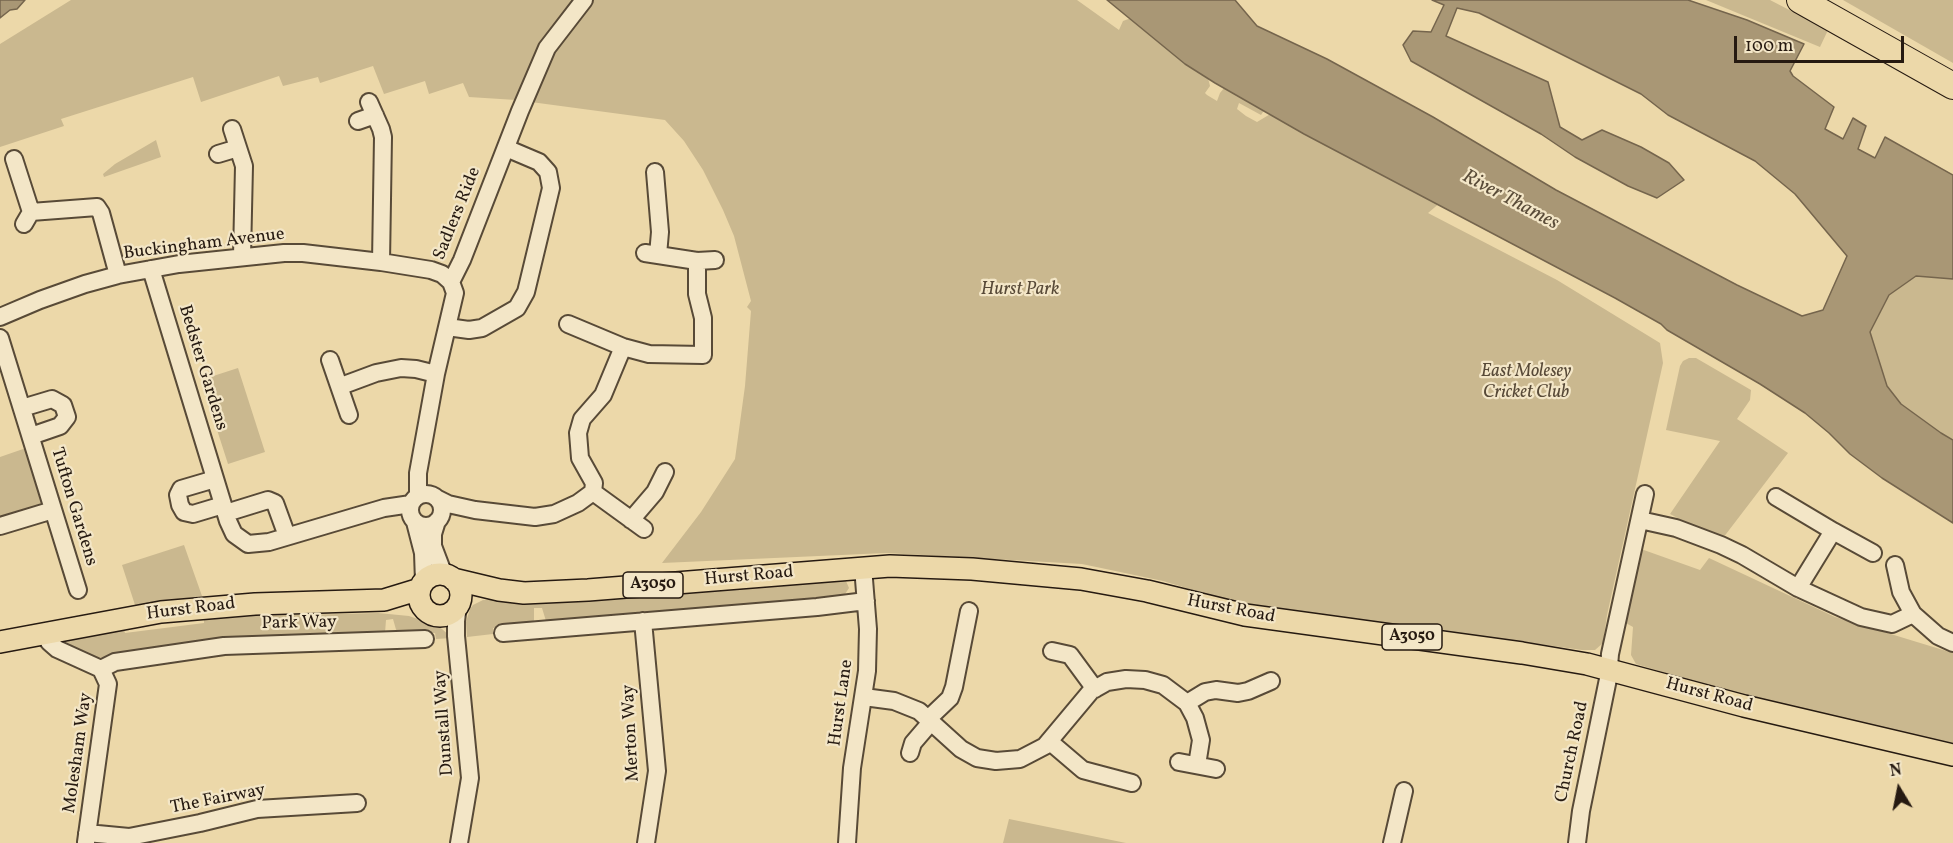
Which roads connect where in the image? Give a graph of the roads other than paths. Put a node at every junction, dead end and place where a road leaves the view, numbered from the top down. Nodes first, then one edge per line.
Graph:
1 (584, 0) edge
2 (1800, 0) edge
3 (1953, 87) edge
4 (358, 121) dead end
5 (232, 129) dead end
6 (238, 148) junction
7 (506, 148) junction
8 (218, 154) dead end
9 (14, 159) dead end
10 (655, 172) dead end
11 (242, 256) junction
12 (715, 260) dead end
13 (697, 261) junction
14 (381, 262) junction
15 (151, 269) junction
16 (118, 275) junction
17 (451, 282) junction
18 (0, 317) edge
19 (568, 324) dead end
20 (447, 327) junction
21 (0, 338) edge
22 (623, 347) junction
23 (330, 360) dead end
24 (436, 374) junction
25 (341, 386) junction
26 (22, 408) junction
27 (350, 415) dead end
28 (31, 435) junction
29 (665, 472) dead end
30 (215, 479) junction
31 (593, 492) junction
32 (1645, 494) dead end
33 (1776, 497) dead end
34 (421, 506) junction
35 (224, 509) junction
36 (53, 510) junction
37 (475, 510) junction
38 (438, 519) junction
39 (1640, 520) junction
40 (0, 526) edge
41 (1833, 531) junction
42 (287, 536) junction
43 (1873, 553) dead end
44 (1895, 565) dead end
45 (863, 567) junction
46 (435, 581) junction
47 (1798, 588) junction
48 (78, 590) dead end
49 (499, 590) junction
50 (384, 600) junction
51 (866, 601) junction
52 (447, 609) junction
53 (969, 611) dead end
54 (1913, 614) junction
55 (643, 621) junction
56 (47, 633) junction
57 (503, 633) dead end
58 (425, 639) dead end
59 (0, 642) edge
60 (1953, 643) edge
61 (1052, 651) dead end
62 (101, 669) junction
63 (1609, 669) junction
64 (1271, 681) dead end
65 (1095, 689) junction
66 (864, 697) junction
67 (1187, 703) junction
68 (930, 721) junction
69 (1049, 741) junction
70 (910, 753) dead end
71 (1953, 755) edge
72 (1179, 762) dead end
73 (1197, 765) junction
74 (1216, 769) dead end
75 (1132, 783) dead end
76 (1404, 791) dead end
77 (357, 803) dead end
78 (86, 838) edge
79 (459, 843) edge
80 (646, 843) edge
81 (847, 843) edge
82 (1392, 843) edge
83 (1577, 843) edge

1 - 7 street, Sadlers Ride
2 - 3 highway
4 - 14 street
5 - 6 street
6 - 8 street
6 - 11 street
7 - 17 street, Sadlers Ride
7 - 20 street
9 - 16 street
10 - 13 street
11 - 14 street, Buckingham Avenue
11 - 15 street, Buckingham Avenue
12 - 13 street
13 - 22 street
14 - 17 street, Buckingham Avenue
15 - 16 street, Buckingham Avenue
15 - 30 street, Bedster Gardens
16 - 18 street, Buckingham Avenue
17 - 20 street, Sadlers Ride
19 - 22 street
20 - 24 street, Sadlers Ride
21 - 26 street, Tufton Gardens
22 - 31 street
23 - 25 street
24 - 25 street
24 - 34 street, Sadlers Ride
25 - 27 street
26 - 28 street, Tufton Gardens
26 - 28 street, Tufton Gardens
28 - 36 street, Tufton Gardens
29 - 31 street
30 - 35 street, Bedster Gardens
30 - 35 street
31 - 37 street
32 - 39 street, Church Road
33 - 41 street
34 - 37 street, Bedster Gardens
34 - 38 street
34 - 38 street
34 - 42 street, Bedster Gardens
34 - 46 street, Sadlers Ride
35 - 42 street, Bedster Gardens
35 - 42 street
36 - 40 street
36 - 48 street, Tufton Gardens
37 - 38 street
38 - 46 street
39 - 47 street
39 - 63 street, Church Road
41 - 43 street
41 - 47 street
44 - 54 street
45 - 49 main road, Hurst Road / A3050
45 - 51 street, Hurst Lane
45 - 63 main road, Hurst Road / A3050
46 - 49 main road, Hurst Road / A3050
46 - 50 main road, Hurst Road
46 - 52 main road
46 - 52 main road
47 - 54 street
49 - 52 main road, Hurst Road / A3050
50 - 52 main road, Hurst Road
50 - 56 main road, Hurst Road
51 - 55 street
51 - 66 street, Hurst Lane
52 - 79 street, Dunstall Way
53 - 68 street
54 - 60 street
55 - 57 street
55 - 80 street, Merton Way
56 - 59 main road, Hurst Road
56 - 62 street
58 - 62 street, Park Way
61 - 65 street
62 - 78 street, Molesham Way
63 - 71 main road, Hurst Road / A3050
63 - 83 street, Church Road
64 - 67 street
65 - 67 street
65 - 69 street
66 - 68 street
66 - 81 street, Hurst Lane
67 - 73 street
68 - 69 street
68 - 70 street
69 - 75 street
72 - 73 street
73 - 74 street
76 - 82 street
77 - 78 street, The Fairway

